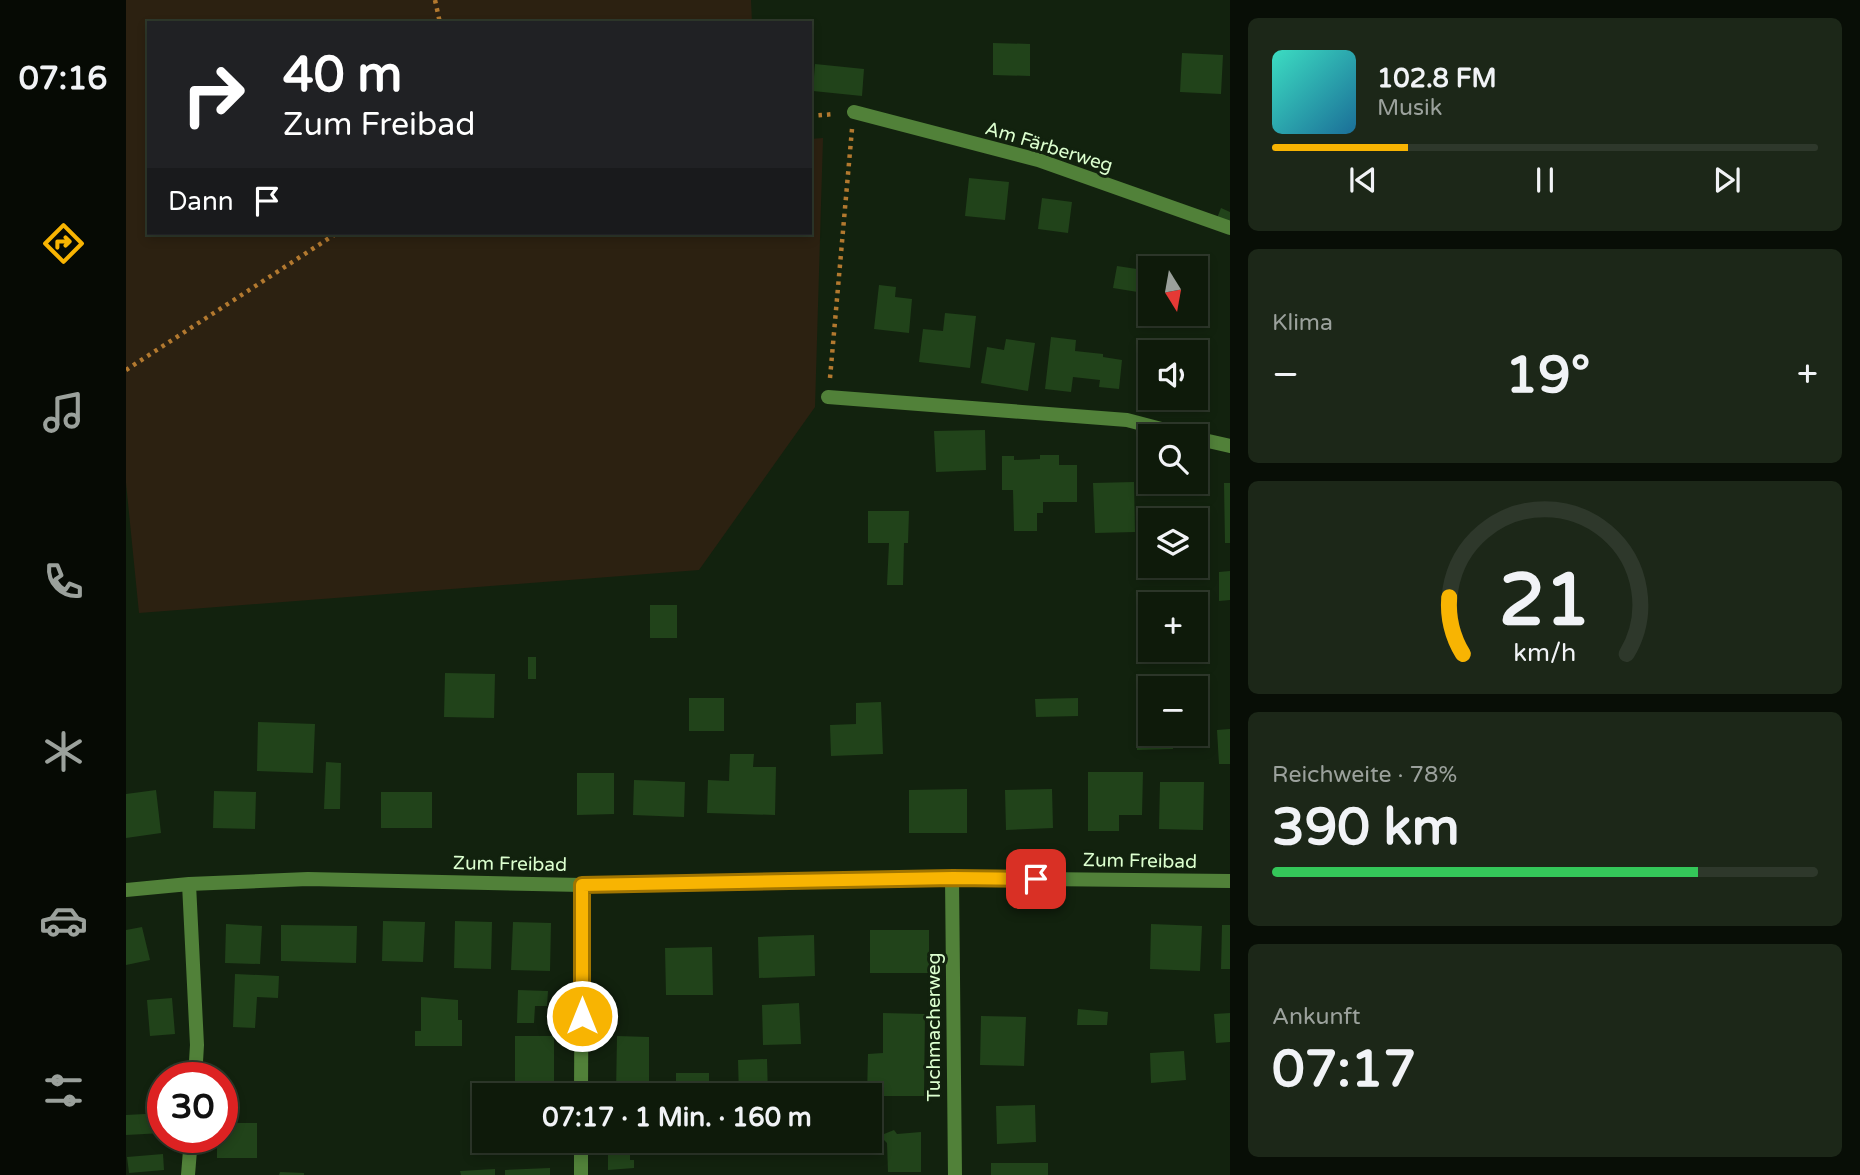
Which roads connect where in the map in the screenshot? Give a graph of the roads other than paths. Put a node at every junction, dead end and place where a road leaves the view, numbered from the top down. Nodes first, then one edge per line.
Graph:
1 (854, 112) road end
2 (1230, 228) edge
3 (828, 397) road end
4 (1142, 424) edge
5 (1208, 441) edge
6 (1230, 446) edge
7 (953, 878) junction
8 (1230, 881) edge
9 (190, 884) junction
10 (582, 885) junction
11 (126, 890) edge
12 (195, 1062) edge
13 (581, 1083) edge
14 (190, 1153) edge
15 (581, 1153) edge
16 (188, 1175) edge
17 (581, 1175) edge
18 (955, 1175) edge

1 - 2 street, Am Färberweg
3 - 4 street
5 - 6 street
7 - 8 street, Zum Freibad
7 - 10 street, Zum Freibad
7 - 18 street, Tuchmacherweg
9 - 10 street, Zum Freibad
9 - 11 street, Zum Freibad
9 - 12 street
10 - 13 street
14 - 16 street
15 - 17 street

